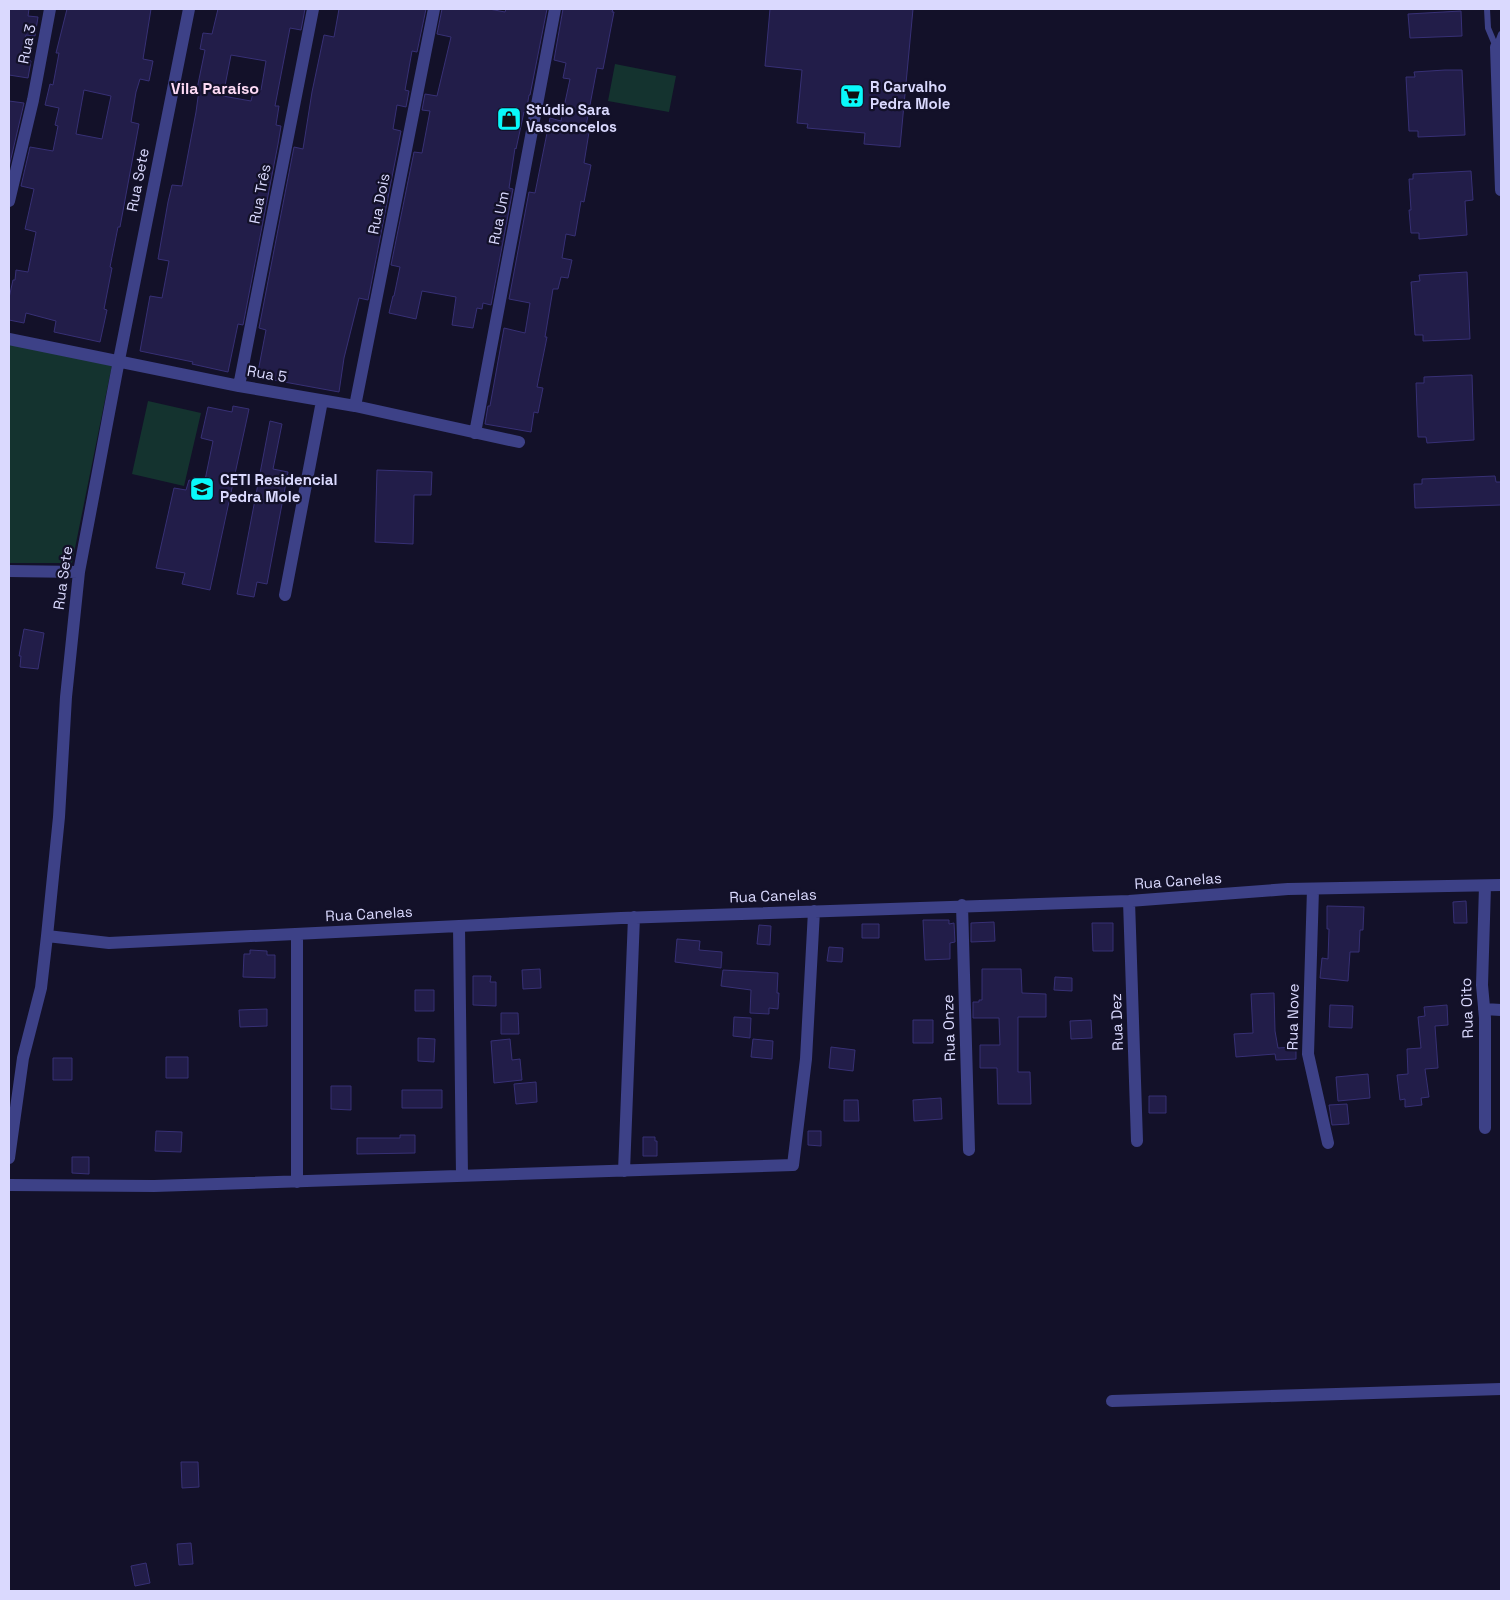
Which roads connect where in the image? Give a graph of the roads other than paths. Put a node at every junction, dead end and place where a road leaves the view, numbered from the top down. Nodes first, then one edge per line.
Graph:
1 (50, 9) edge
2 (189, 9) edge
3 (313, 9) edge
4 (434, 9) edge
5 (555, 9) edge
6 (1487, 9) edge
7 (1501, 34) edge
8 (1499, 47) edge
9 (1500, 149) edge
10 (1501, 190) edge
11 (9, 201) edge
12 (9, 339) edge
13 (119, 360) junction
14 (239, 386) junction
15 (322, 401) junction
16 (355, 406) junction
17 (475, 433) junction
18 (519, 442) dead end
19 (9, 571) edge
20 (79, 572) junction
21 (285, 595) dead end
22 (1501, 885) edge
23 (1485, 886) junction
24 (1313, 889) junction
25 (1129, 901) junction
26 (962, 905) junction
27 (814, 911) junction
28 (634, 917) junction
29 (459, 926) junction
30 (298, 934) junction
31 (47, 936) junction
32 (1484, 1009) junction
33 (1501, 1010) edge
34 (1485, 1128) dead end
35 (1137, 1141) dead end
36 (1328, 1144) dead end
37 (969, 1150) dead end
38 (9, 1158) edge
39 (624, 1171) junction
40 (462, 1176) junction
41 (297, 1182) junction
42 (9, 1185) edge
43 (1501, 1389) edge
44 (1112, 1402) dead end

1 - 11 street, Rua 3
2 - 13 street, Rua Sete
3 - 14 street, Rua Três
4 - 16 street, Rua Dois
5 - 17 street, Rua Um
6 - 8 lane
7 - 8 lane
8 - 9 street
9 - 10 street
12 - 13 street, Rua 5
13 - 14 street, Rua 5
13 - 20 street, Rua Sete
14 - 15 street, Rua 5
15 - 16 street, Rua 5
15 - 21 street
16 - 17 street, Rua 5
17 - 18 street, Rua 5
19 - 20 street
20 - 31 street, Rua Sete
22 - 23 street, Rua Canelas
23 - 24 street, Rua Canelas
23 - 32 street, Rua Oito
24 - 25 street, Rua Canelas
24 - 36 street, Rua Nove
25 - 26 street, Rua Canelas
25 - 35 street, Rua Dez
26 - 27 street, Rua Canelas
26 - 37 street, Rua Onze
27 - 28 street, Rua Canelas
27 - 39 street
28 - 29 street, Rua Canelas
28 - 39 street
29 - 30 street, Rua Canelas
29 - 40 street
30 - 31 street, Rua Canelas
30 - 41 street
31 - 38 street, Rua Sete
32 - 33 street
32 - 34 street, Rua Oito
39 - 40 street
40 - 41 street
41 - 42 street
43 - 44 street

